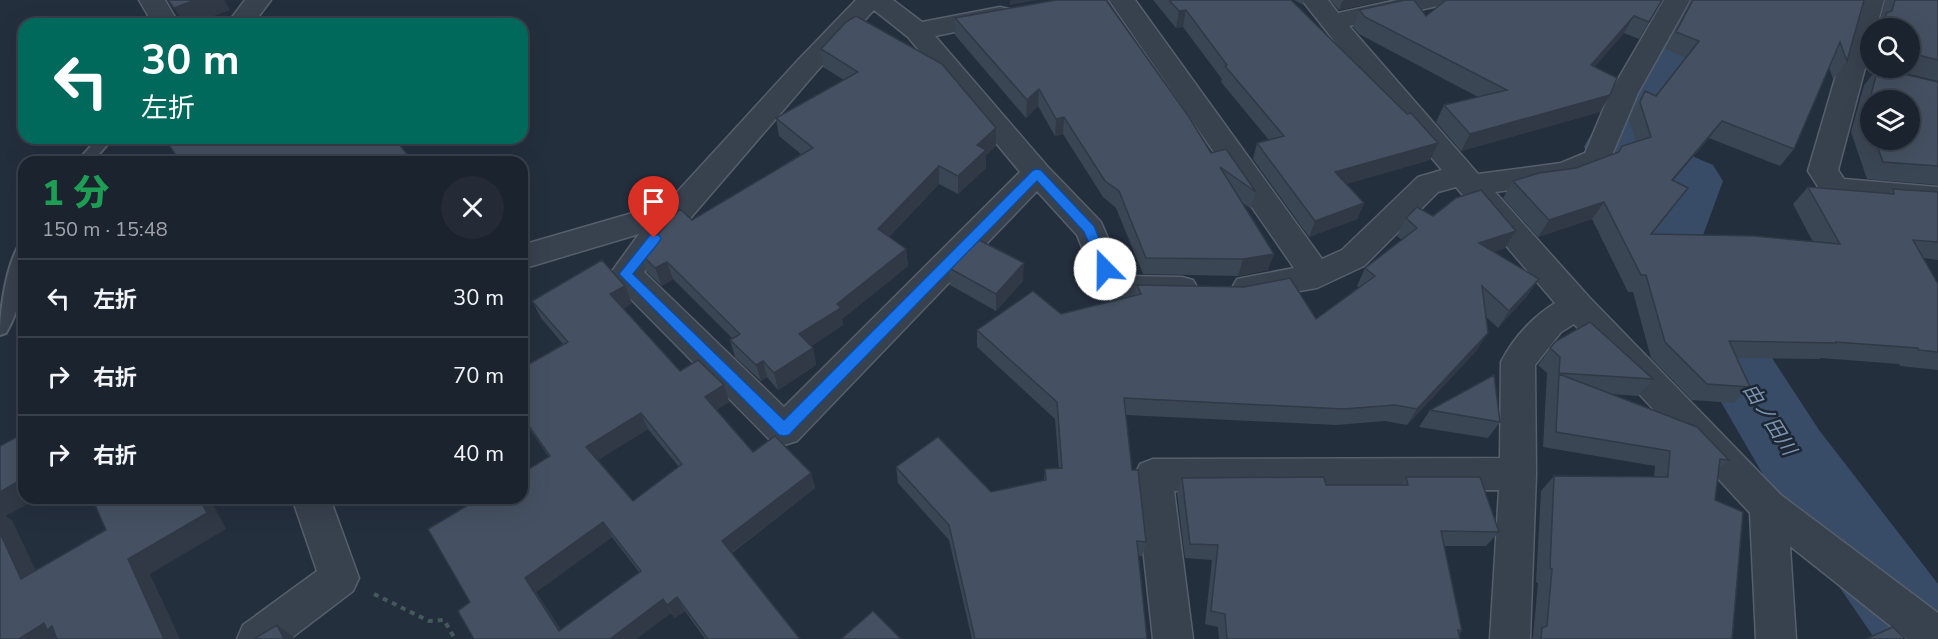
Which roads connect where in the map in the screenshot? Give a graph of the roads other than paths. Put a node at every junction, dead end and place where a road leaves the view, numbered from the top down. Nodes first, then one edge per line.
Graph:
1 (152, 0) edge
2 (258, 0) edge
3 (870, 0) edge
4 (877, 0) edge
5 (1122, 0) edge
6 (1433, 0) edge
7 (1676, 0) edge
8 (1871, 0) edge
9 (1029, 11) edge
10 (1323, 11) edge
11 (162, 18) edge
12 (244, 18) edge
13 (917, 32) junction
14 (100, 144) edge
15 (89, 156) edge
16 (1037, 173) junction
17 (1467, 180) junction
18 (1938, 198) edge
19 (681, 210) junction
20 (528, 255) edge
21 (18, 267) edge
22 (1317, 276) junction
23 (1577, 306) junction
24 (0, 328) edge
25 (1518, 474) junction
26 (313, 504) edge
27 (1768, 507) junction
28 (1938, 638) edge
29 (257, 639) edge
30 (1173, 639) edge
31 (1510, 639) edge
32 (1776, 639) edge

1 - 11 street
2 - 12 street
3 - 19 street
4 - 13 street
5 - 22 street
6 - 10 street
7 - 17 street
8 - 18 street
9 - 13 street
10 - 17 street
13 - 16 street
14 - 15 lane
16 - 19 street
16 - 22 street
17 - 22 street
17 - 23 street
19 - 20 street
21 - 24 lane
23 - 25 street
23 - 27 street
25 - 30 street
25 - 31 street
26 - 29 street
27 - 28 street
27 - 32 street

